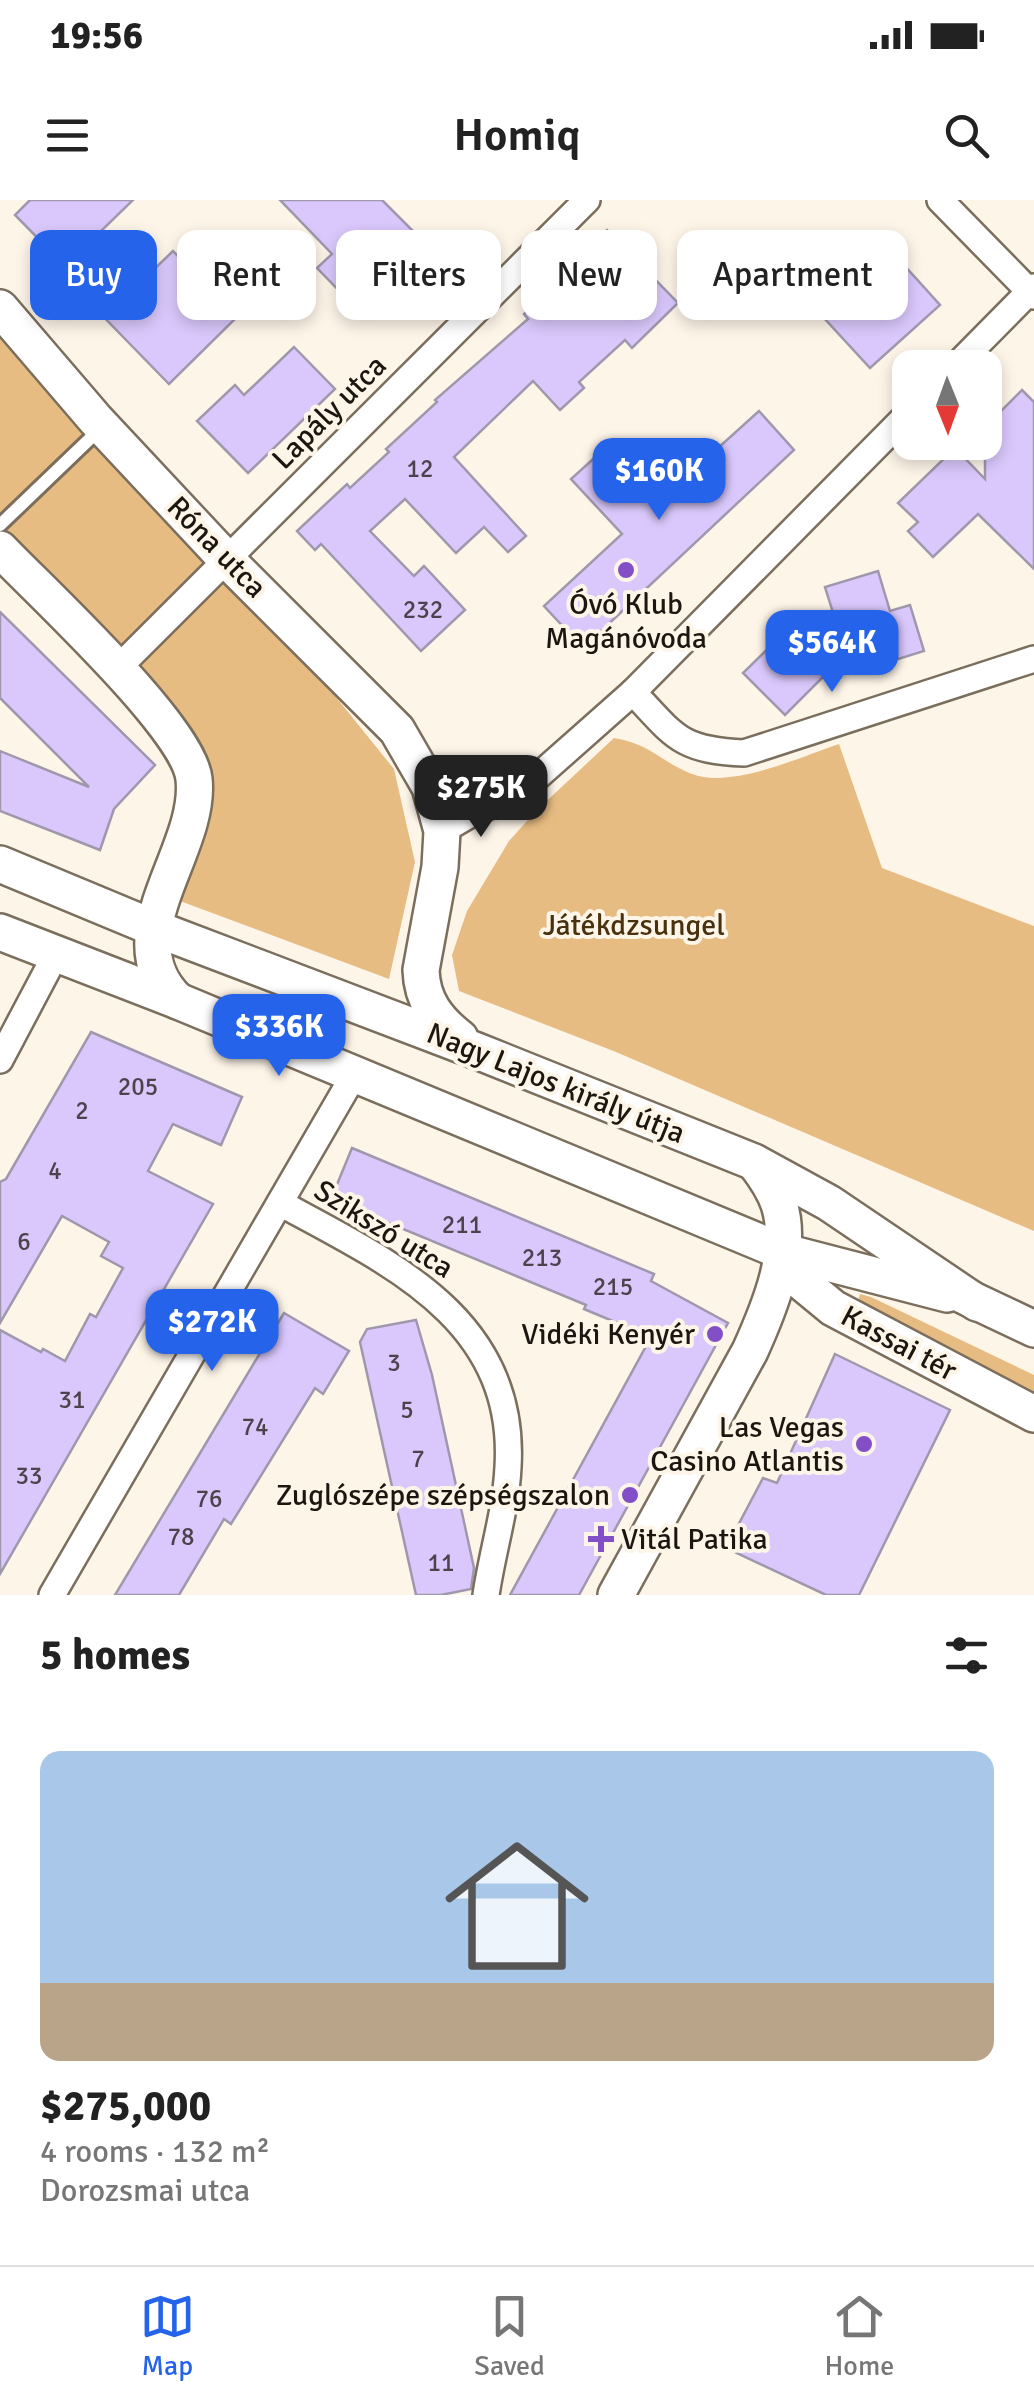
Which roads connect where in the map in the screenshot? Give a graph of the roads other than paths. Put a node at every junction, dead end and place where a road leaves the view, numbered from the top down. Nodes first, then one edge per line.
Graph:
1 (587, 200) edge
2 (940, 200) edge
3 (1032, 291) edge
4 (0, 308) edge
5 (972, 350) edge
6 (102, 426) junction
7 (892, 430) edge
8 (0, 525) edge
9 (0, 549) edge
10 (226, 559) junction
11 (1034, 659) edge
12 (116, 670) junction
13 (634, 692) junction
14 (430, 787) junction
15 (497, 804) junction
16 (442, 831) junction
17 (0, 864) edge
18 (157, 916) junction
19 (0, 932) edge
20 (56, 954) junction
21 (178, 1001) junction
22 (477, 1051) junction
23 (0, 1060) edge
24 (354, 1075) junction
25 (754, 1162) junction
26 (280, 1202) junction
27 (782, 1251) junction
28 (977, 1302) junction
29 (1034, 1329) edge
30 (1034, 1414) edge
31 (52, 1595) edge
32 (486, 1595) edge
33 (616, 1595) edge

1 - 10 street, Lapály utca
2 - 3 street
3 - 5 street
4 - 6 street, Róna utca
6 - 8 lane
6 - 10 street, Róna utca
7 - 13 street
9 - 12 street
10 - 12 street, Lapály utca
10 - 14 street, Róna utca
11 - 13 street
12 - 18 street
13 - 15 street
14 - 15 street
14 - 16 street, Róna utca
15 - 16 street
16 - 22 street
17 - 18 street
18 - 21 street
18 - 22 street, Nagy Lajos király útja
19 - 20 street, Nagy Lajos király útja
20 - 21 street, Nagy Lajos király útja
20 - 23 street
21 - 24 street, Nagy Lajos király útja
22 - 25 street, Nagy Lajos király útja
24 - 26 street
24 - 27 street, Nagy Lajos király útja
25 - 27 street
25 - 28 street, Nagy Lajos király útja
26 - 31 street
26 - 32 street, Szikszó utca
27 - 28 street, Nagy Lajos király útja
27 - 30 street, Kassai tér
27 - 33 street
28 - 29 street, Nagy Lajos király útja

